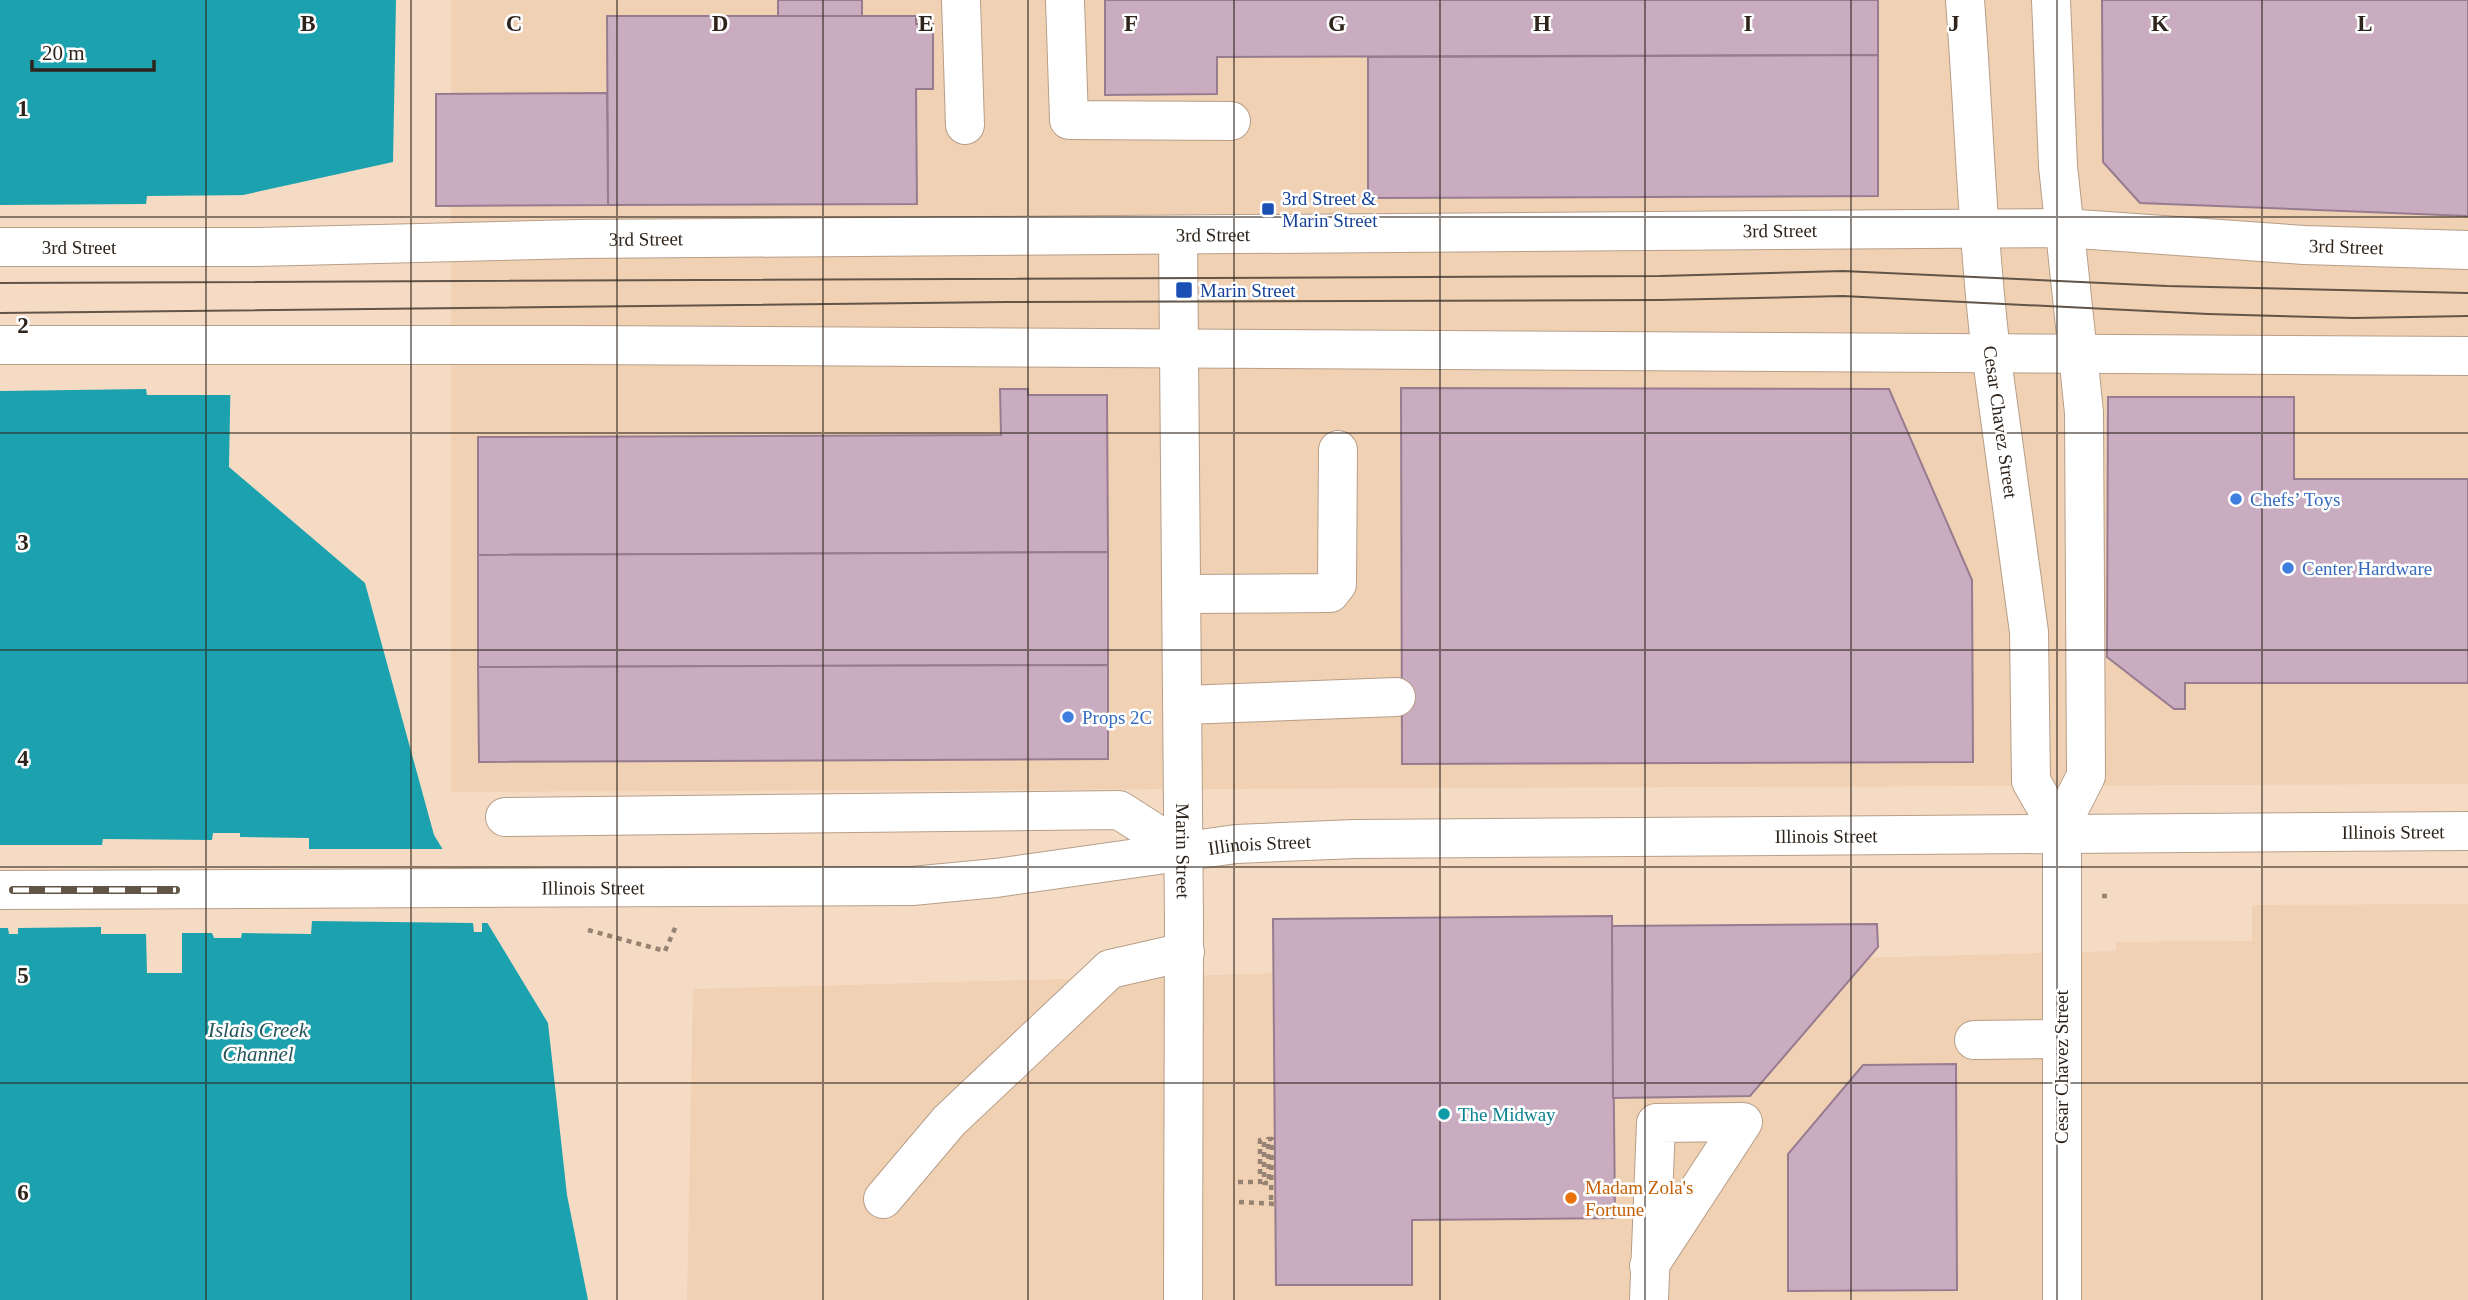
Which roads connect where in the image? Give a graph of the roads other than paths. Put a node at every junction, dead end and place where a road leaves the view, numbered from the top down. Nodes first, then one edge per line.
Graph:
1 (961, 0) edge
2 (1065, 0) edge
3 (1965, 0) edge
4 (2051, 0) edge
5 (1231, 121) dead end
6 (965, 125) dead end
7 (1979, 228) junction
8 (2064, 228) junction
9 (1178, 235) junction
10 (0, 247) edge
11 (2468, 250) edge
12 (0, 345) edge
13 (1180, 348) junction
14 (1991, 352) junction
15 (2078, 354) junction
16 (2468, 356) edge
17 (1338, 450) dead end
18 (1182, 594) junction
19 (1396, 697) dead end
20 (1183, 705) junction
21 (505, 817) dead end
22 (2468, 831) edge
23 (2062, 835) junction
24 (1183, 851) junction
25 (0, 890) edge
26 (1185, 952) junction
27 (2061, 1039) junction
28 (1974, 1040) dead end
29 (883, 1199) dead end
30 (1183, 1300) edge
31 (2062, 1300) edge

1 - 6 street
2 - 5 street
3 - 7 street, Cesar Chavez Street
4 - 8 street, Cesar Chavez Street
7 - 8 street, 3rd Street
7 - 9 street, 3rd Street
7 - 14 street, Cesar Chavez Street
8 - 11 street, 3rd Street
8 - 15 street, Cesar Chavez Street
9 - 10 street, 3rd Street
9 - 13 street, Marin Street
12 - 13 street
13 - 14 street
13 - 18 street, Marin Street
14 - 15 street
14 - 23 street, Cesar Chavez Street
15 - 16 street
15 - 23 street, Cesar Chavez Street
17 - 18 street
18 - 20 street, Marin Street
19 - 20 street
20 - 24 street, Marin Street
21 - 24 street, Illinois Street
22 - 23 street, Illinois Street
23 - 24 street, Illinois Street
23 - 27 street, Cesar Chavez Street
24 - 25 street, Illinois Street
24 - 26 street, Marin Street
26 - 29 street
26 - 30 street, Marin Street
27 - 28 street
27 - 31 street, Cesar Chavez Street

